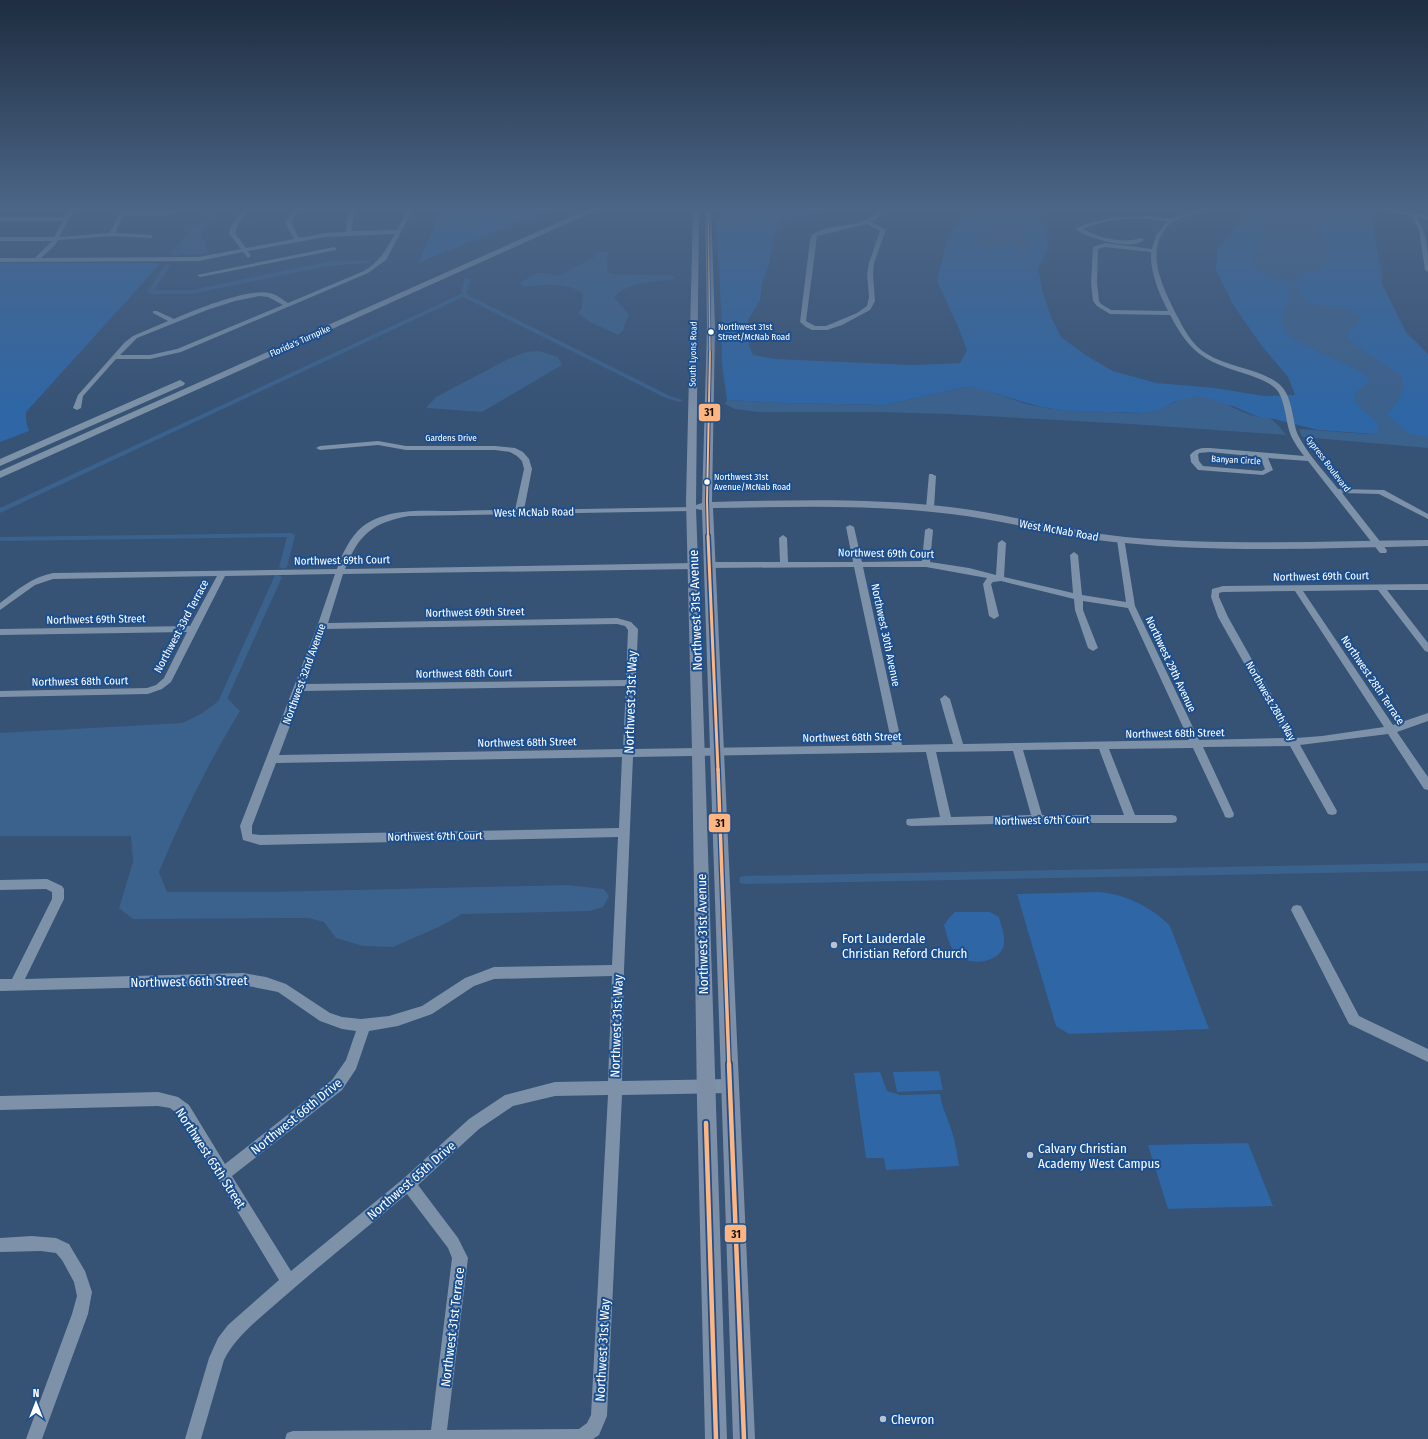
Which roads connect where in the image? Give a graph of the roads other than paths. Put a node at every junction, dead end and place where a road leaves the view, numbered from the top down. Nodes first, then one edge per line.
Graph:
1 (204, 274) edge
2 (357, 274) edge
3 (428, 274) edge
4 (450, 274) edge
5 (694, 274) edge
6 (709, 274) edge
7 (809, 274) edge
8 (870, 274) edge
9 (1094, 274) edge
10 (1155, 274) edge
11 (200, 275) dead end
12 (287, 305) junction
13 (155, 312) dead end
14 (1173, 314) junction
15 (174, 321) junction
16 (254, 351) dead end
17 (114, 356) junction
18 (188, 380) dead end
19 (77, 408) dead end
20 (692, 429) joint
21 (320, 448) dead end
22 (1263, 455) junction
23 (1310, 459) junction
24 (0, 463) edge
25 (0, 475) edge
26 (932, 476) dead end
27 (1335, 489) junction
28 (930, 508) junction
29 (692, 509) junction
30 (707, 509) junction
31 (519, 512) junction
32 (1428, 517) edge
33 (377, 521) joint
34 (850, 527) dead end
35 (929, 530) dead end
36 (783, 538) dead end
37 (1002, 543) dead end
38 (1428, 543) edge
39 (1121, 544) junction
40 (1380, 547) junction
41 (1428, 551) edge
42 (1074, 555) dead end
43 (784, 564) junction
44 (859, 564) junction
45 (926, 564) junction
46 (709, 565) junction
47 (694, 566) junction
48 (341, 572) junction
49 (222, 574) junction
50 (1000, 579) junction
51 (1428, 587) edge
52 (1297, 588) junction
53 (1382, 588) junction
54 (1215, 591) joint
55 (1077, 597) junction
56 (1131, 606) junction
57 (0, 607) edge
58 (994, 616) dead end
59 (628, 624) joint
60 (322, 626) junction
61 (192, 629) junction
62 (0, 632) edge
63 (1093, 648) dead end
64 (1428, 649) edge
65 (630, 683) junction
66 (159, 687) joint
67 (299, 688) junction
68 (0, 694) edge
69 (945, 699) dead end
70 (1428, 717) edge
71 (1391, 730) junction
72 (1294, 742) junction
73 (1195, 744) junction
74 (1103, 746) junction
75 (1017, 747) junction
76 (930, 748) junction
77 (959, 748) junction
78 (898, 749) junction
79 (699, 751) junction
80 (718, 751) junction
81 (628, 753) junction
82 (272, 759) junction
83 (1428, 786) edge
84 (1332, 811) dead end
85 (1229, 814) dead end
86 (1038, 819) junction
87 (1131, 819) junction
88 (1172, 819) dead end
89 (946, 821) junction
90 (911, 822) dead end
91 (624, 832) junction
92 (247, 836) joint
93 (0, 885) edge
94 (1297, 910) dead end
95 (618, 970) junction
96 (0, 985) edge
97 (15, 985) junction
98 (364, 1026) junction
99 (1428, 1056) edge
100 (705, 1086) junction
101 (730, 1086) junction
102 (614, 1089) junction
103 (0, 1103) edge
104 (223, 1174) junction
105 (408, 1184) junction
106 (0, 1245) edge
107 (289, 1282) junction
108 (438, 1438) junction
109 (34, 1439) edge
110 (193, 1439) edge
111 (293, 1439) edge
112 (716, 1439) edge
113 (744, 1439) edge

1 - 11 street
2 - 12 street
3 - 16 highway, Florida's Turnpike
4 - 25 highway, Florida's Turnpike
5 - 20 main road, South Lyons Road
6 - 30 main road, Northwest 31st Avenue
7 - 8 street
9 - 14 street
10 - 14 street, Cypress Boulevard
12 - 15 street
12 - 17 street
13 - 15 street
14 - 23 street, Cypress Boulevard
15 - 17 street
17 - 19 street
18 - 24 highway
20 - 29 main road, Northwest 31st Avenue
21 - 31 street, Gardens Drive
22 - 22 street, Banyan Circle
22 - 23 street, Banyan Circle
23 - 27 street, Cypress Boulevard
26 - 28 street
27 - 32 street
27 - 40 street, Cypress Boulevard
28 - 30 main road, West McNab Road
28 - 39 main road, West McNab Road
29 - 30 main road, West McNab Road
29 - 31 street, West McNab Road
29 - 47 main road, Northwest 31st Avenue
30 - 39 main road, West McNab Road
30 - 46 main road, Northwest 31st Avenue
31 - 33 street, West McNab Road
33 - 48 street, Northwest 32nd Avenue
34 - 44 street, Northwest 30th Avenue
35 - 45 street
36 - 43 street
37 - 50 street
38 - 40 main road, West McNab Road
39 - 40 main road, West McNab Road
39 - 56 street, Northwest 29th Avenue
40 - 41 main road, West McNab Road
42 - 55 street
43 - 44 street, Northwest 69th Court
43 - 46 street, Northwest 69th Court
44 - 45 street, Northwest 69th Court
44 - 78 street, Northwest 30th Avenue
45 - 50 street, Northwest 69th Court
46 - 80 main road, Northwest 31st Avenue
47 - 48 street, Northwest 69th Court
47 - 79 main road, Northwest 31st Avenue
48 - 49 street, Northwest 69th Court
48 - 60 street, Northwest 32nd Avenue
49 - 57 street, Northwest 69th Court
49 - 61 street, Northwest 33rd Terrace
50 - 55 street, Northwest 69th Court
50 - 58 street
51 - 53 street, Northwest 69th Court
52 - 53 street, Northwest 69th Court
52 - 54 street, Northwest 69th Court
52 - 71 street, Northwest 28th Terrace
53 - 64 street
54 - 72 street, Northwest 28th Way
55 - 56 street, Northwest 69th Court
55 - 63 street
56 - 73 street, Northwest 29th Avenue
59 - 60 street, Northwest 69th Street
59 - 65 street, Northwest 31st Way
60 - 67 street, Northwest 32nd Avenue
61 - 62 street, Northwest 69th Street
61 - 66 street, Northwest 33rd Terrace
65 - 67 street, Northwest 68th Court
65 - 81 street, Northwest 31st Way
66 - 68 street, Northwest 68th Court
67 - 82 street, Northwest 32nd Avenue
69 - 77 street
70 - 71 street, Northwest 68th Street
71 - 72 street, Northwest 68th Street
71 - 83 street, Northwest 28th Terrace
72 - 73 street, Northwest 68th Street
72 - 84 street, Northwest 28th Way
73 - 74 street, Northwest 68th Street
73 - 85 street, Northwest 29th Avenue
74 - 75 street, Northwest 68th Street
74 - 87 street
75 - 77 street, Northwest 68th Street
75 - 86 street
76 - 77 street, Northwest 68th Street
76 - 78 street, Northwest 68th Street
76 - 89 street
78 - 80 street, Northwest 68th Street
79 - 80 street, Northwest 68th Street
79 - 81 street, Northwest 68th Street
79 - 100 main road, Northwest 31st Avenue
80 - 101 main road, Northwest 31st Avenue
81 - 82 street, Northwest 68th Street
81 - 91 street, Northwest 31st Way
82 - 92 street, Northwest 32nd Avenue
86 - 87 street, Northwest 67th Court
86 - 89 street, Northwest 67th Court
87 - 88 street, Northwest 67th Court
89 - 90 street, Northwest 67th Court
91 - 92 street, Northwest 67th Court
91 - 95 street, Northwest 31st Way
93 - 97 street
94 - 99 street
95 - 98 street, Northwest 66th Street
95 - 102 street, Northwest 31st Way
96 - 97 street, Northwest 66th Street
97 - 98 street, Northwest 66th Street
98 - 104 street, Northwest 66th Drive
100 - 101 street, Northwest 65th Drive
100 - 102 street, Northwest 65th Drive
100 - 112 main road, Northwest 31st Avenue
101 - 113 main road, Northwest 31st Avenue
102 - 105 street, Northwest 65th Drive
102 - 108 street, Northwest 31st Way
103 - 104 street, Northwest 65th Street
104 - 107 street, Northwest 65th Street
105 - 107 street, Northwest 65th Drive
105 - 108 street, Northwest 31st Terrace
106 - 109 street
107 - 110 street, Northwest 65th Drive
108 - 111 street

